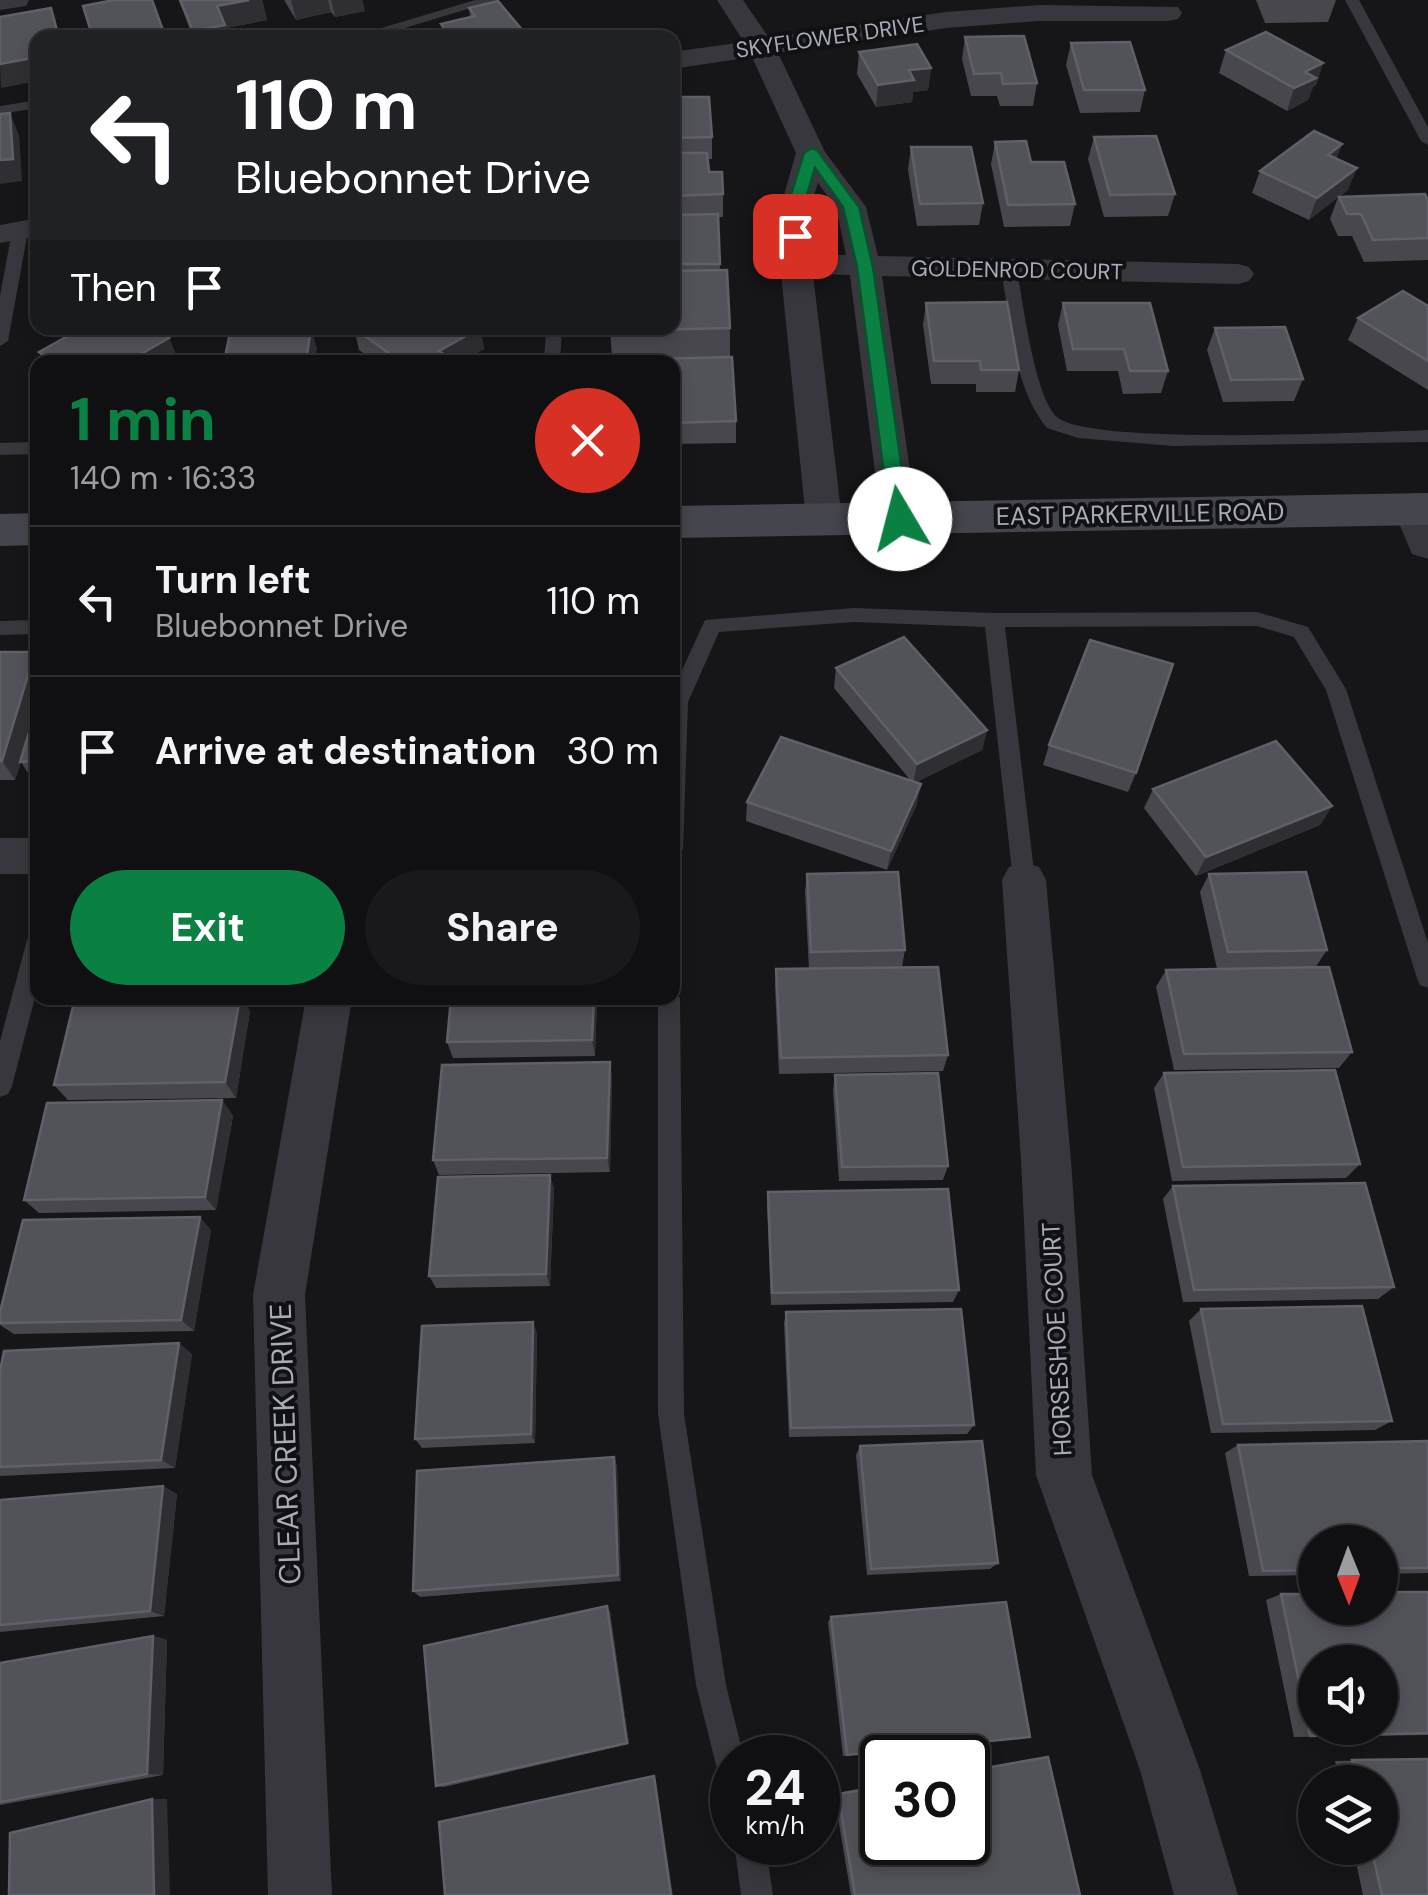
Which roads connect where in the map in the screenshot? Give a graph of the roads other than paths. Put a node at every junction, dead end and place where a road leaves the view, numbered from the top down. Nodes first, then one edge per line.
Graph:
1 (16, 0) edge
2 (490, 0) edge
3 (730, 0) edge
4 (1352, 0) edge
5 (0, 2) edge
6 (1168, 13) dead end
7 (383, 30) edge
8 (762, 46) junction
9 (680, 60) edge
10 (30, 105) edge
11 (0, 110) edge
12 (1428, 141) edge
13 (812, 153) junction
14 (19, 230) edge
15 (796, 264) junction
16 (865, 267) junction
17 (1008, 271) junction
18 (1238, 274) dead end
19 (0, 341) edge
20 (1428, 436) edge
21 (0, 448) edge
22 (30, 448) edge
23 (900, 519) junction
24 (824, 520) junction
25 (1424, 520) edge
26 (680, 522) edge
27 (30, 529) edge
28 (0, 530) edge
29 (994, 620) junction
30 (0, 628) edge
31 (30, 628) edge
32 (680, 697) edge
33 (0, 856) edge
34 (30, 856) edge
35 (1024, 880) joint
36 (30, 971) edge
37 (1428, 978) edge
38 (328, 1005) edge
39 (669, 1005) edge
40 (0, 1086) edge
41 (724, 1735) edge
42 (752, 1865) edge
43 (300, 1895) edge
44 (757, 1895) edge
45 (1206, 1895) edge

1 - 5 street
2 - 7 lane
3 - 8 street
4 - 12 lane
6 - 8 street, SKYFLOWER DRIVE
8 - 9 street, SKYFLOWER DRIVE
8 - 13 street
10 - 11 lane
13 - 15 street
13 - 16 street
14 - 19 lane
15 - 16 street, GOLDENROD COURT
15 - 24 street
16 - 17 street, GOLDENROD COURT
16 - 23 street
17 - 18 street, GOLDENROD COURT
17 - 20 lane
21 - 22 lane
23 - 24 main road, EAST PARKERVILLE ROAD
23 - 25 main road, EAST PARKERVILLE ROAD
24 - 26 main road, EAST PARKERVILLE ROAD
27 - 28 main road
29 - 32 lane
29 - 35 lane
29 - 37 lane
30 - 31 lane
33 - 34 street
35 - 45 street, HORSESHOE COURT
36 - 40 lane
38 - 43 street, CLEAR CREEK DRIVE
39 - 41 lane
42 - 44 lane

